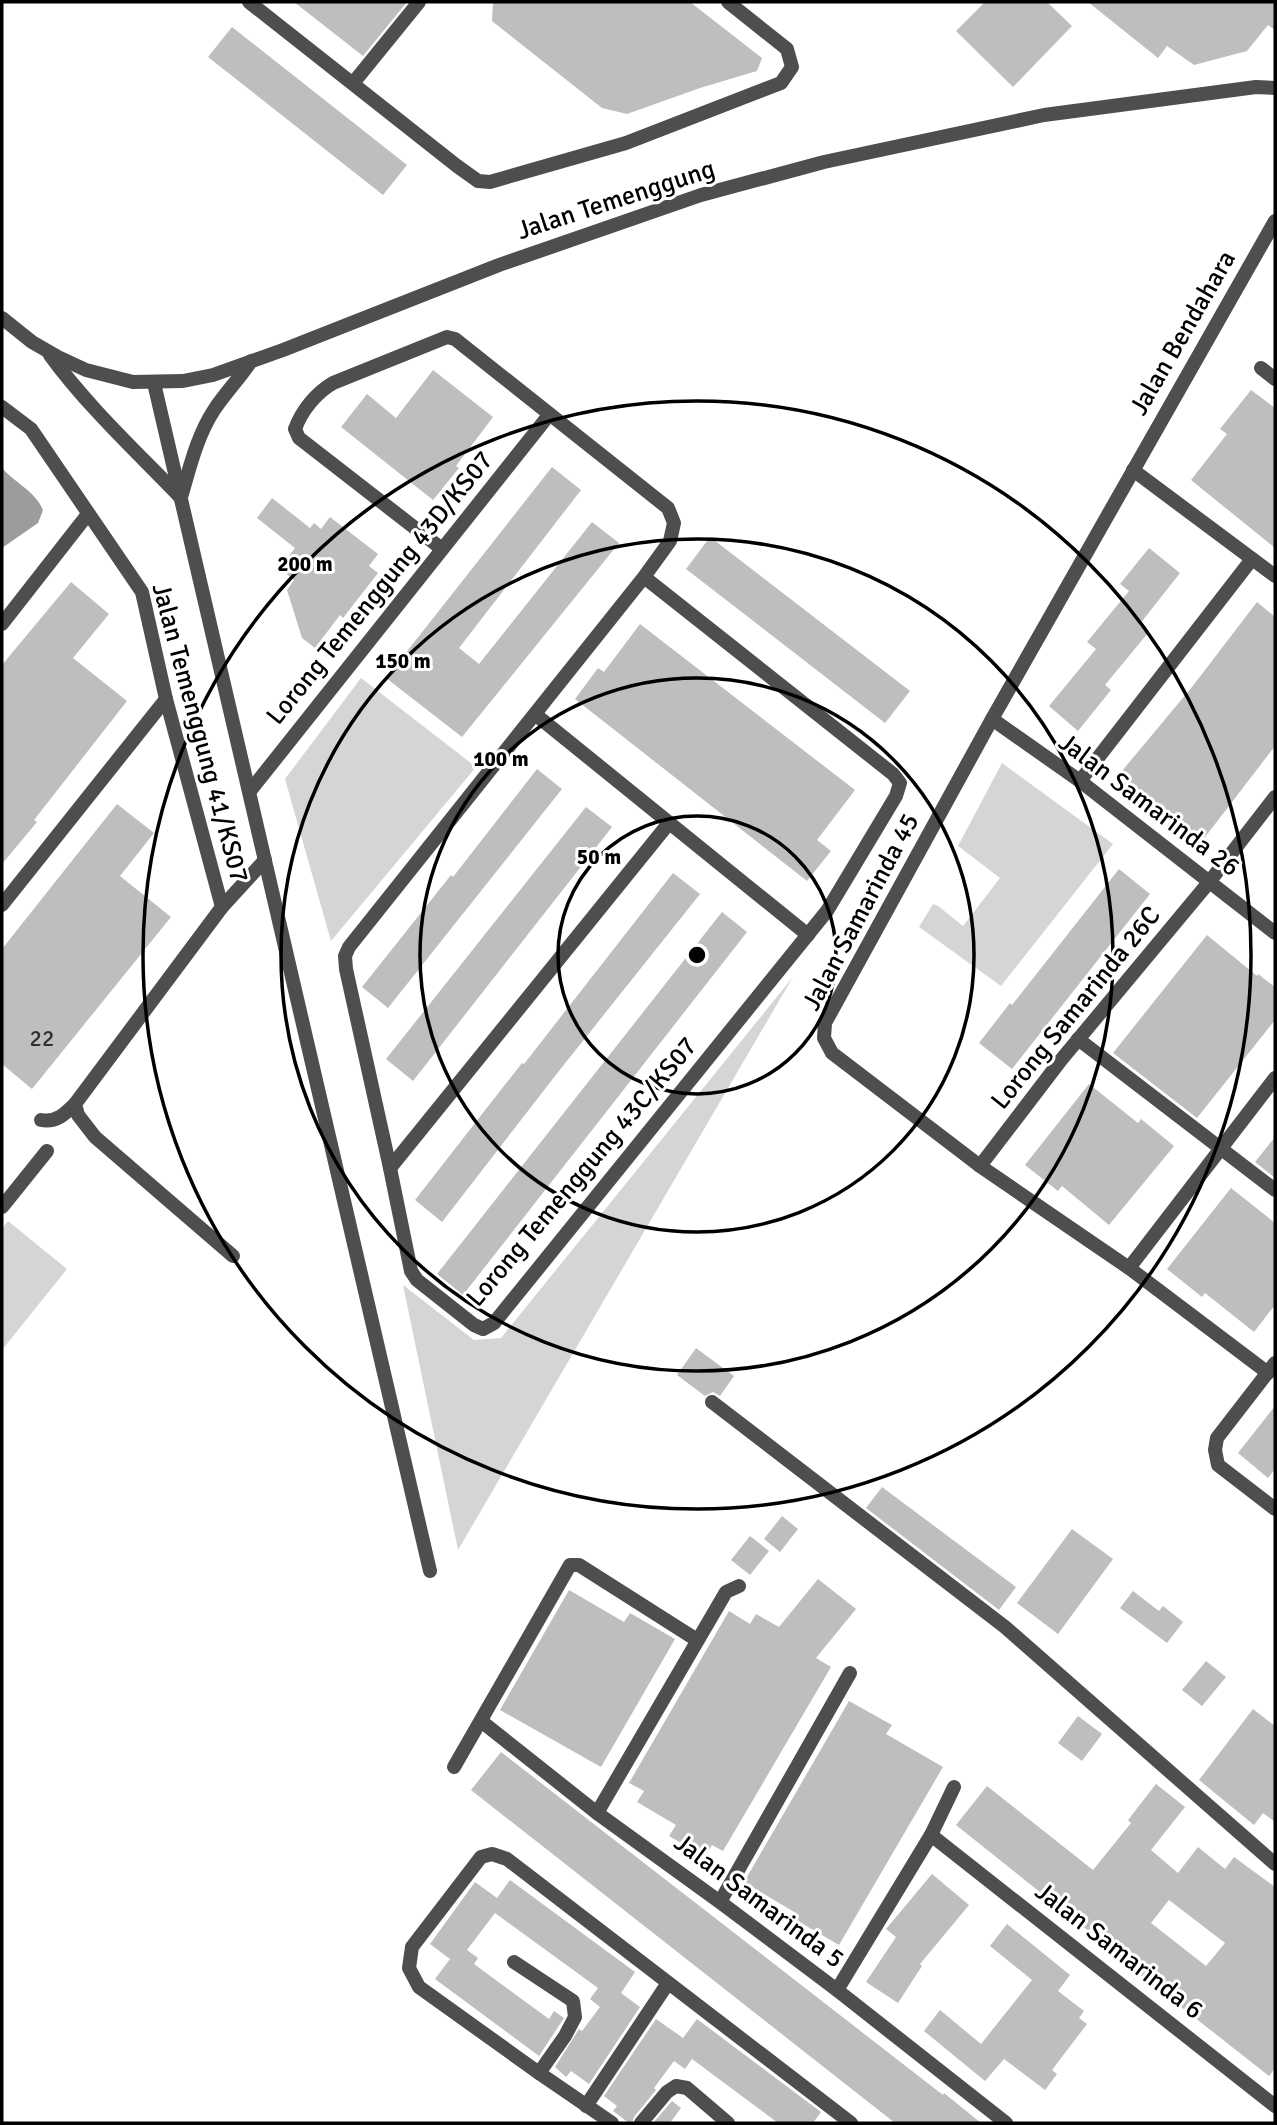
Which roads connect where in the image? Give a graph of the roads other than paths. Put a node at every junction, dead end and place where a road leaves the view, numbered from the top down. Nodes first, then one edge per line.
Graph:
1 (249, 2) edge
2 (419, 2) edge
3 (728, 2) edge
4 (354, 82) junction
5 (1275, 86) edge
6 (1256, 87) junction
7 (1275, 94) edge
8 (1275, 221) edge
9 (2, 318) edge
10 (47, 351) junction
11 (251, 361) junction
12 (1261, 368) dead end
13 (1275, 379) edge
14 (154, 383) junction
15 (2, 407) edge
16 (549, 415) junction
17 (1133, 470) junction
18 (181, 498) junction
19 (89, 514) junction
20 (442, 549) junction
21 (1252, 559) junction
22 (1275, 576) edge
23 (644, 577) junction
24 (2, 624) edge
25 (166, 699) junction
26 (536, 715) junction
27 (992, 719) junction
28 (1080, 781) junction
29 (250, 791) junction
30 (1275, 797) edge
31 (669, 823) junction
32 (265, 860) junction
33 (1210, 881) junction
34 (2, 905) edge
35 (222, 907) junction
36 (1275, 933) edge
37 (808, 935) junction
38 (1078, 1039) junction
39 (1275, 1078) edge
40 (75, 1104) junction
41 (41, 1120) dead end
42 (1221, 1150) junction
43 (47, 1151) dead end
44 (980, 1166) junction
45 (390, 1168) junction
46 (1275, 1190) edge
47 (2, 1207) edge
48 (233, 1256) dead end
49 (1129, 1268) junction
50 (1271, 1368) edge
51 (712, 1402) dead end
52 (1275, 1509) edge
53 (430, 1570) dead end
54 (738, 1586) dead end
55 (697, 1640) junction
56 (850, 1673) dead end
57 (481, 1720) junction
58 (454, 1767) dead end
59 (954, 1787) dead end
60 (597, 1813) junction
61 (931, 1835) junction
62 (1275, 1864) edge
63 (720, 1902) junction
64 (514, 1962) dead end
65 (668, 1983) junction
66 (837, 1990) junction
67 (539, 2073) junction
68 (586, 2106) junction
69 (1275, 2106) edge
70 (612, 2123) edge
71 (641, 2123) edge
72 (727, 2123) edge
73 (850, 2123) edge
74 (1006, 2123) edge

1 - 4 street
2 - 4 street
3 - 4 street
5 - 6 street, Jalan Temenggung
6 - 7 street
6 - 11 street, Jalan Temenggung
8 - 17 street, Jalan Bendahara
9 - 10 street, Jalan Temenggung
10 - 14 street, Jalan Temenggung
10 - 18 street
11 - 14 street, Jalan Temenggung
11 - 18 street
12 - 13 street
14 - 18 street
15 - 19 street, Jalan Temenggung 41/KS07
16 - 20 street, Lorong Temenggung 43D/KS07
16 - 20 street, Lorong Temenggung 43C/KS07
16 - 23 street, Lorong Temenggung 43C/KS07
17 - 21 street
17 - 27 street, Jalan Samarinda 45
18 - 29 street
19 - 24 street
19 - 25 street, Jalan Temenggung 41/KS07
20 - 29 street, Lorong Temenggung 43D/KS07
21 - 22 street
21 - 28 street
23 - 26 street, Lorong Temenggung 43C/KS07
23 - 37 street, Lorong Temenggung 43C/KS07
25 - 34 street
25 - 35 street, Jalan Temenggung 41/KS07
26 - 31 street
26 - 45 street, Lorong Temenggung 43C/KS07
27 - 28 street, Jalan Samarinda 26
27 - 44 street, Jalan Samarinda 45
28 - 33 street, Jalan Samarinda 26
29 - 32 street
30 - 33 street, Lorong Samarinda 26C
31 - 37 street
31 - 45 street
32 - 35 street
32 - 53 street
33 - 36 street, Jalan Samarinda 26
33 - 38 street, Lorong Samarinda 26C
35 - 40 street
37 - 45 street, Lorong Temenggung 43C/KS07
38 - 42 street
38 - 44 street, Lorong Samarinda 26C
39 - 42 street
40 - 41 street
40 - 48 street
42 - 46 street
42 - 49 street
43 - 47 street
44 - 49 street, Jalan Samarinda 45
49 - 50 street, Jalan Samarinda 45
50 - 52 street
51 - 62 street
54 - 55 street
55 - 57 street
55 - 60 street
56 - 63 street
57 - 58 street
57 - 60 street, Jalan Samarinda 5
59 - 61 street
60 - 63 street, Jalan Samarinda 5
61 - 66 street
61 - 69 street, Jalan Samarinda 6
63 - 66 street, Jalan Samarinda 5
64 - 67 street
65 - 67 street
65 - 68 street
65 - 73 street
66 - 74 street, Jalan Samarinda 5
67 - 68 street
68 - 70 street
71 - 72 street

